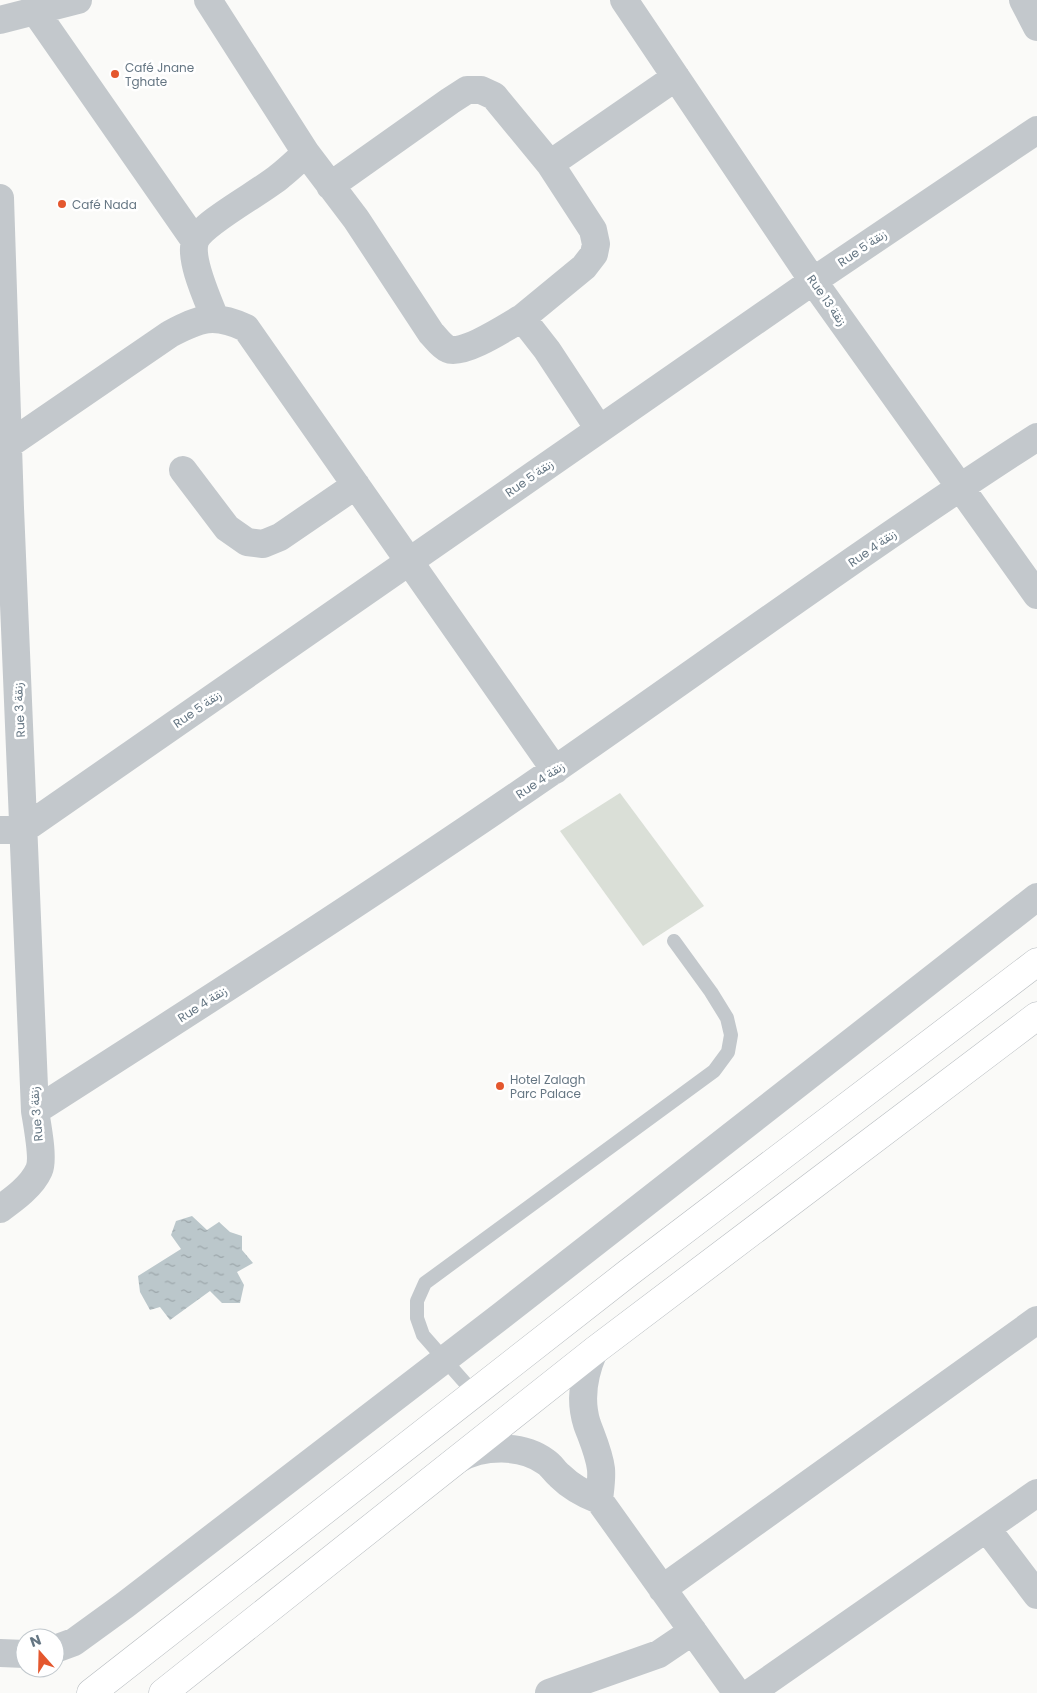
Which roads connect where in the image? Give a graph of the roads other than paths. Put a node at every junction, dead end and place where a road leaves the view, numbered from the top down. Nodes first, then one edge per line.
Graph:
1 (78, 0) edge
2 (208, 0) edge
3 (624, 0) edge
4 (1023, 0) edge
5 (35, 12) junction
6 (0, 20) edge
7 (1037, 27) edge
8 (676, 77) junction
9 (1037, 130) edge
10 (306, 153) junction
11 (550, 164) junction
12 (330, 186) junction
13 (0, 198) edge
14 (195, 242) junction
15 (813, 281) junction
16 (215, 318) junction
17 (522, 318) junction
18 (599, 429) junction
19 (1037, 437) edge
20 (8, 445) junction
21 (183, 470) dead end
22 (356, 485) junction
23 (959, 487) junction
24 (5, 508) edge
25 (408, 562) junction
26 (1037, 595) edge
27 (555, 770) junction
28 (12, 830) edge
29 (1037, 897) edge
30 (674, 941) dead end
31 (1037, 962) edge
32 (1037, 1016) edge
33 (35, 1111) junction
34 (2, 1208) edge
35 (1037, 1320) edge
36 (594, 1351) junction
37 (444, 1359) junction
38 (474, 1393) junction
39 (448, 1466) junction
40 (1037, 1493) edge
41 (599, 1500) junction
42 (987, 1529) junction
43 (662, 1589) junction
44 (1037, 1595) edge
45 (693, 1631) junction
46 (65, 1645) edge
47 (0, 1653) edge
48 (15, 1654) edge
49 (91, 1693) edge
50 (163, 1693) edge
51 (549, 1693) edge
52 (736, 1693) edge
53 (750, 1693) edge

1 - 5 street
2 - 10 street
3 - 8 street, Rue 13 زنقة
4 - 7 street
5 - 6 street
5 - 14 street
8 - 11 street
8 - 15 street, Rue 13 زنقة
9 - 15 street, Rue 5 زنقة
10 - 12 street
10 - 14 street
11 - 12 street
11 - 17 street
12 - 17 street
13 - 20 street, Rue 3 زنقة
14 - 16 street
15 - 18 street, Rue 5 زنقة
15 - 23 street, Rue 13 زنقة
16 - 20 street
16 - 22 street
17 - 18 street
18 - 25 street, Rue 5 زنقة
19 - 23 street, Rue 4 زنقة
20 - 24 street, Rue 3 زنقة
21 - 22 street
22 - 25 street
23 - 26 street, Rue 13 زنقة
23 - 27 street, Rue 4 زنقة
24 - 28 street, Rue 3 زنقة
25 - 27 street
25 - 28 street, Rue 5 زنقة
27 - 33 street, Rue 4 زنقة
28 - 33 street, Rue 3 زنقة
29 - 37 street
30 - 37 lane
31 - 38 main road
32 - 36 main road
33 - 34 street, Rue 3 زنقة
35 - 43 street
36 - 39 main road
36 - 41 street
37 - 38 lane
37 - 46 street
38 - 49 main road
39 - 41 street
39 - 50 main road
40 - 42 street
41 - 43 street
42 - 44 street
42 - 53 street
43 - 45 street
45 - 51 street
45 - 52 street
47 - 48 street

